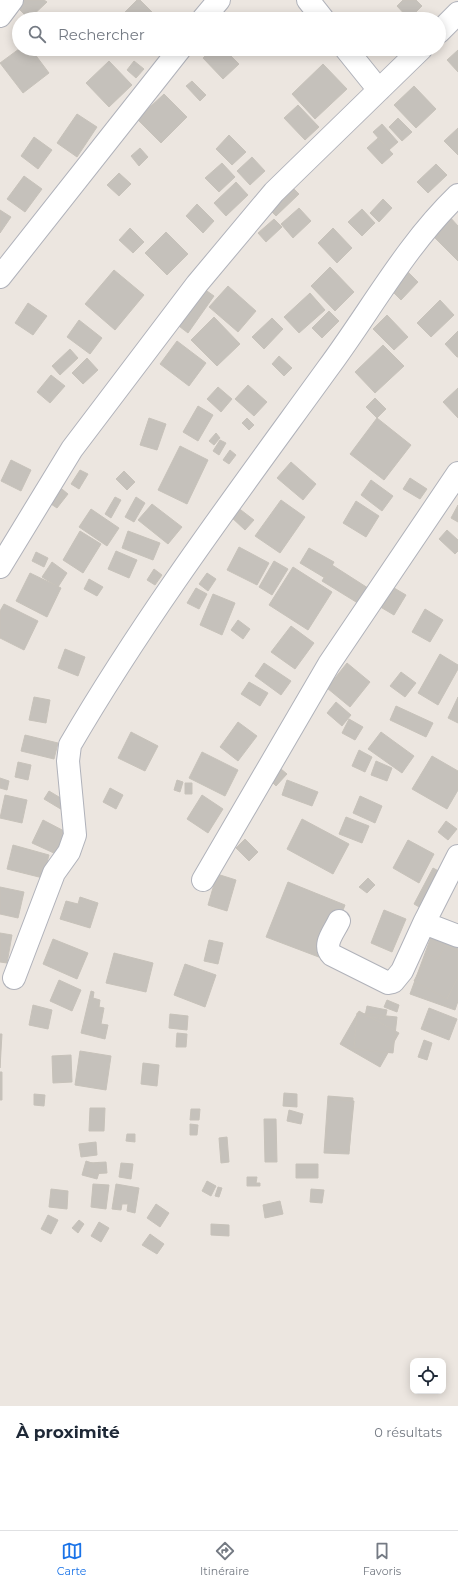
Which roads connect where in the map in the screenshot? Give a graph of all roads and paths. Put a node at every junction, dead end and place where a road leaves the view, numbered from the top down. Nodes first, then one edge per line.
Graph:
1 (12, 0) edge
2 (219, 0) edge
3 (308, 0) edge
4 (209, 12) edge
5 (317, 12) edge
6 (458, 13) edge
7 (0, 16) edge
8 (446, 25) edge
9 (174, 56) edge
10 (352, 56) edge
11 (414, 56) edge
12 (379, 90) junction
13 (458, 195) edge
14 (0, 277) edge
15 (458, 473) edge
16 (0, 567) edge
17 (458, 856) edge
18 (203, 880) dead end
19 (339, 921) dead end
20 (424, 923) junction
21 (458, 936) edge
22 (14, 978) dead end

1 - 7 street
2 - 4 street
3 - 5 street
6 - 8 street
9 - 14 street
10 - 12 street
11 - 12 street
12 - 16 street
13 - 22 street
15 - 18 street
17 - 20 street
19 - 20 street
20 - 21 street

